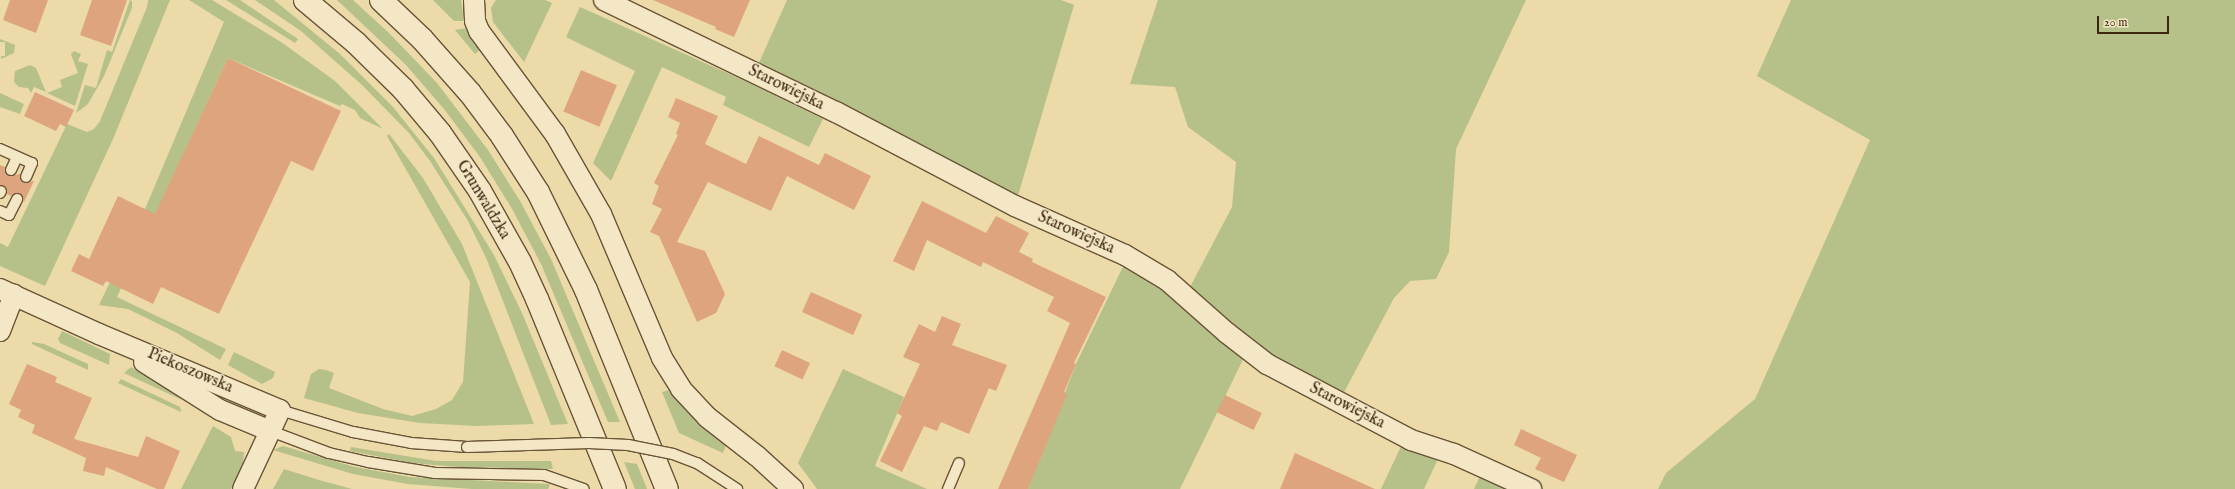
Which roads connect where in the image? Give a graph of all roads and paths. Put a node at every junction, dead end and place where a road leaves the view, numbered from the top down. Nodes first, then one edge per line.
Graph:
1 (305, 0) edge
2 (381, 0) edge
3 (474, 0) edge
4 (604, 0) edge
5 (1, 150) edge
6 (18, 156) junction
7 (11, 170) dead end
8 (26, 177) dead end
9 (17, 199) dead end
10 (0, 211) edge
11 (7, 292) edge
12 (0, 332) edge
13 (98, 334) junction
14 (280, 410) junction
15 (268, 430) junction
16 (959, 463) dead end
17 (243, 489) edge
18 (584, 489) edge
19 (615, 489) edge
20 (668, 489) edge
21 (737, 489) edge
22 (793, 489) edge
23 (948, 489) edge
24 (1531, 489) edge

1 - 19 main road, Grunwaldzka
2 - 20 main road
3 - 22 street
4 - 24 street, Starowiejska
5 - 6 lane
6 - 7 lane
6 - 8 lane
9 - 10 lane
11 - 12 street
11 - 13 street, Piekoszowska
13 - 14 street, Piekoszowska
13 - 15 street, Piekoszowska
14 - 15 street
14 - 21 lane, bridge
15 - 17 street
15 - 18 lane
16 - 23 lane

